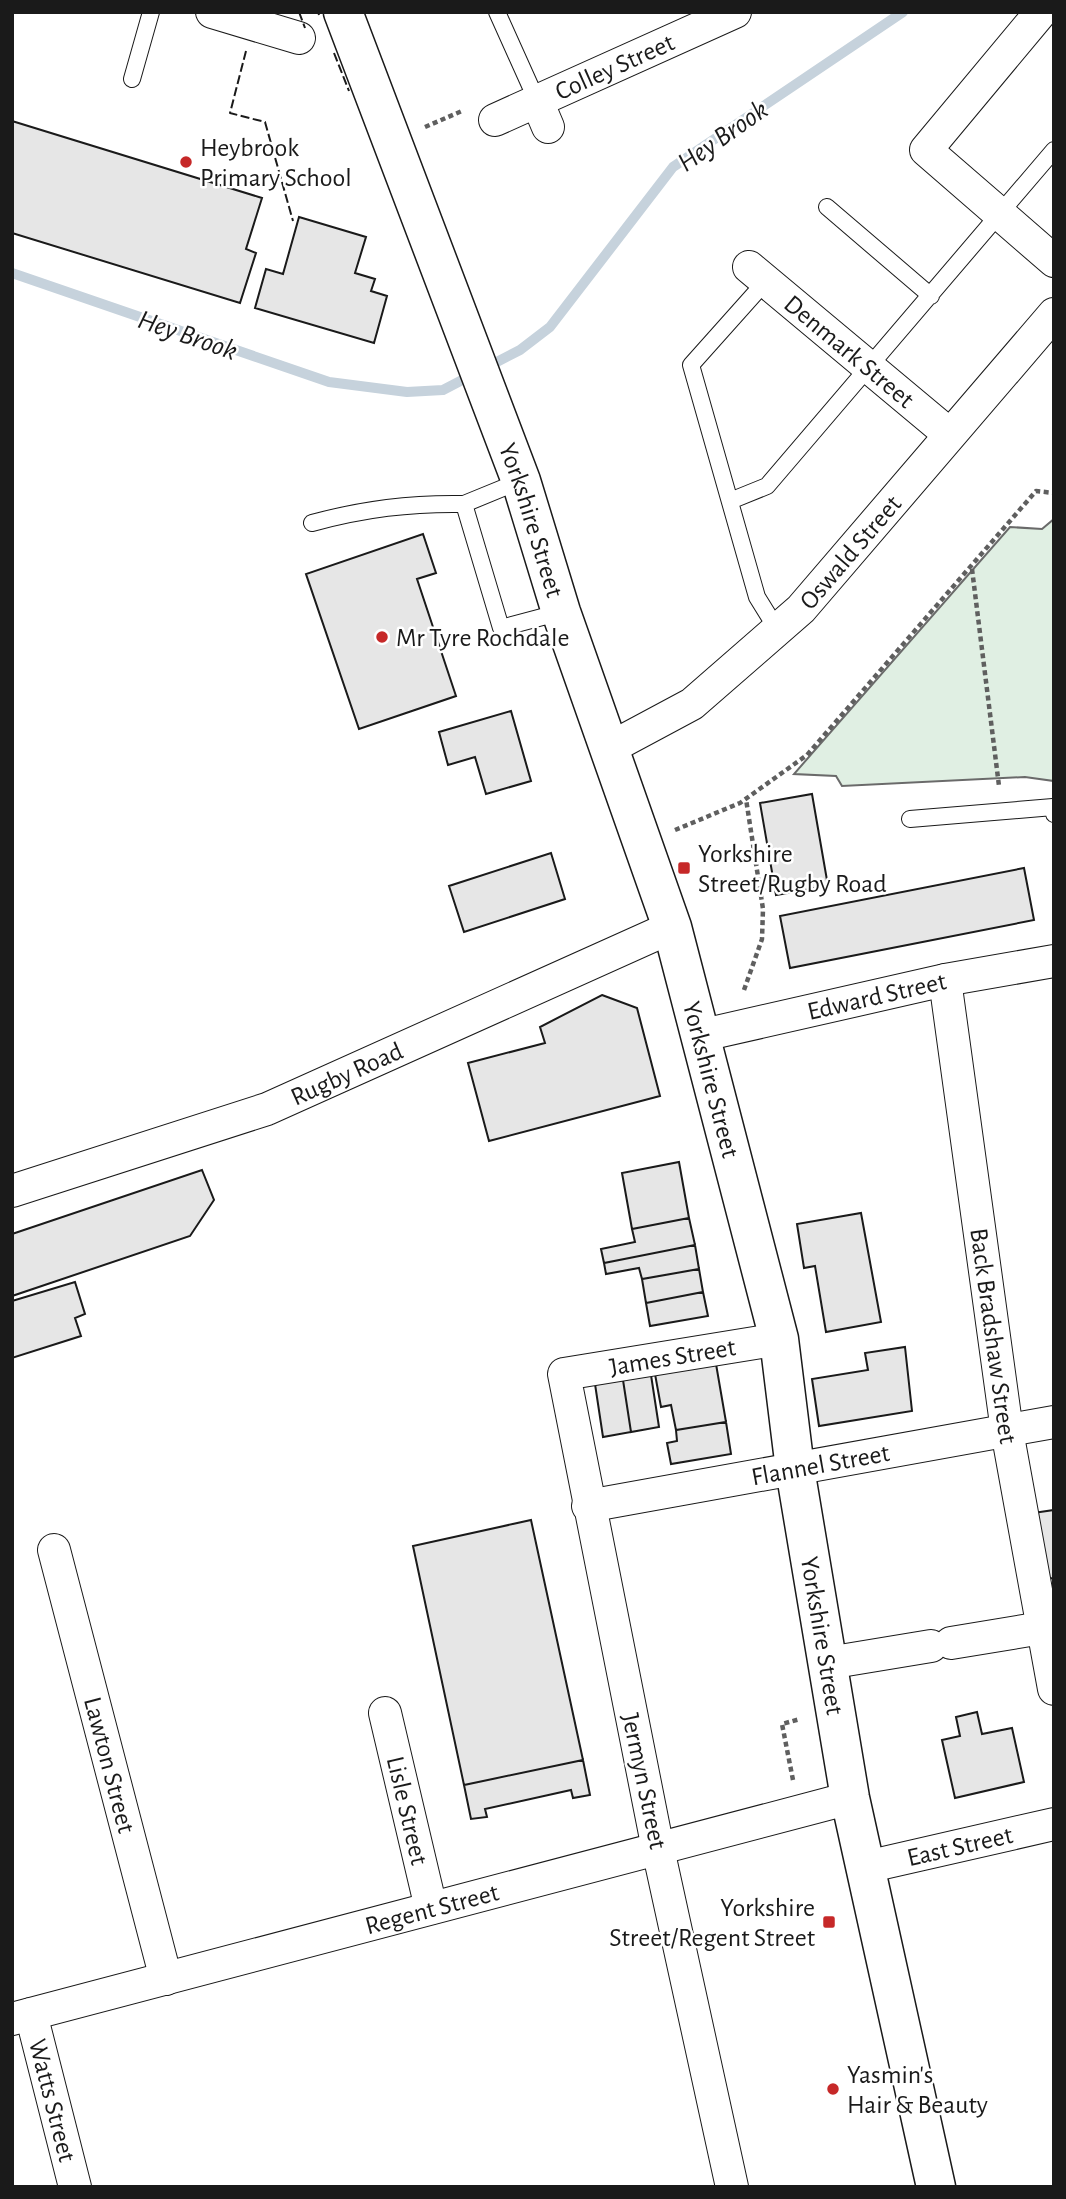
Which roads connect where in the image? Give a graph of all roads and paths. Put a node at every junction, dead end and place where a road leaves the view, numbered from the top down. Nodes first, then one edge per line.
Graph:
1 (151, 12) edge
2 (212, 12) edge
3 (343, 12) edge
4 (497, 12) edge
5 (735, 12) edge
6 (1041, 12) edge
7 (299, 38) dead end
8 (132, 79) dead end
9 (543, 114) junction
10 (495, 120) joint
11 (394, 141) junction
12 (1054, 150) edge
13 (827, 208) dead end
14 (999, 214) junction
15 (1054, 261) edge
16 (758, 274) joint
17 (931, 296) junction
18 (1054, 314) edge
19 (870, 368) junction
20 (949, 434) junction
21 (521, 481) junction
22 (1054, 493) edge
23 (730, 501) junction
24 (464, 503) junction
25 (312, 523) dead end
26 (972, 567) junction
27 (561, 612) junction
28 (778, 631) junction
29 (608, 749) junction
30 (746, 799) junction
31 (1053, 809) edge
32 (1002, 811) junction
33 (910, 819) dead end
34 (642, 843) junction
35 (672, 927) junction
36 (1054, 961) edge
37 (945, 980) junction
38 (715, 1032) junction
39 (12, 1191) edge
40 (779, 1339) junction
41 (564, 1374) joint
42 (1054, 1422) edge
43 (1007, 1431) junction
44 (795, 1469) junction
45 (588, 1506) junction
46 (54, 1550) dead end
47 (1048, 1627) edge
48 (828, 1663) junction
49 (1054, 1689) edge
50 (385, 1713) dead end
51 (782, 1724) dead end
52 (850, 1798) junction
53 (800, 1812) junction
54 (1054, 1824) edge
55 (658, 1849) junction
56 (866, 1867) junction
57 (431, 1908) junction
58 (166, 1979) junction
59 (22, 2017) edge
60 (75, 2187) edge
61 (732, 2187) edge
62 (936, 2187) edge

1 - 8 lane
2 - 7 street
3 - 11 highway, Yorkshire Street
4 - 9 lane
5 - 9 street, Colley Street
6 - 14 street
9 - 10 street, Colley Street
10 - 11 path
11 - 21 highway, Yorkshire Street
12 - 14 lane
13 - 17 lane
14 - 15 street
14 - 17 lane
16 - 19 street, Denmark Street
16 - 23 lane
17 - 19 lane
18 - 20 street, Oswald Street
19 - 20 street, Denmark Street
19 - 23 lane
20 - 28 street, Oswald Street
21 - 24 lane
21 - 27 highway, Yorkshire Street
22 - 26 path
23 - 28 lane
24 - 25 lane
24 - 27 lane
26 - 30 path
26 - 32 path
27 - 29 highway, Yorkshire Street
28 - 29 street, Oswald Street
29 - 34 highway, Yorkshire Street
30 - 34 path
30 - 38 path
31 - 32 lane
32 - 33 lane
34 - 35 highway, Yorkshire Street
35 - 38 highway, Yorkshire Street
35 - 39 street, Rugby Road
36 - 37 street, Edward Street
37 - 38 street, Edward Street
37 - 43 street, Back Bradshaw Street
38 - 40 highway, Yorkshire Street
40 - 41 street, James Street
40 - 44 highway, Yorkshire Street
41 - 45 street, Jermyn Street
42 - 43 street, Flannel Street
43 - 44 street, Flannel Street
43 - 47 street, Back Bradshaw Street
44 - 45 street, Flannel Street
44 - 48 highway, Yorkshire Street
45 - 55 street, Jermyn Street
46 - 58 street, Lawton Street
47 - 48 street
47 - 49 street, Back Bradshaw Street
48 - 52 highway, Yorkshire Street
50 - 57 street, Lisle Street
51 - 53 path
52 - 53 street, Regent Street
52 - 56 highway, Yorkshire Street
53 - 55 street, Regent Street
54 - 56 street, East Street
55 - 57 street, Regent Street
55 - 61 street, Jermyn Street
56 - 62 highway, Yorkshire Street
57 - 58 street, Regent Street
58 - 59 street, Regent Street
59 - 60 street, Watts Street

